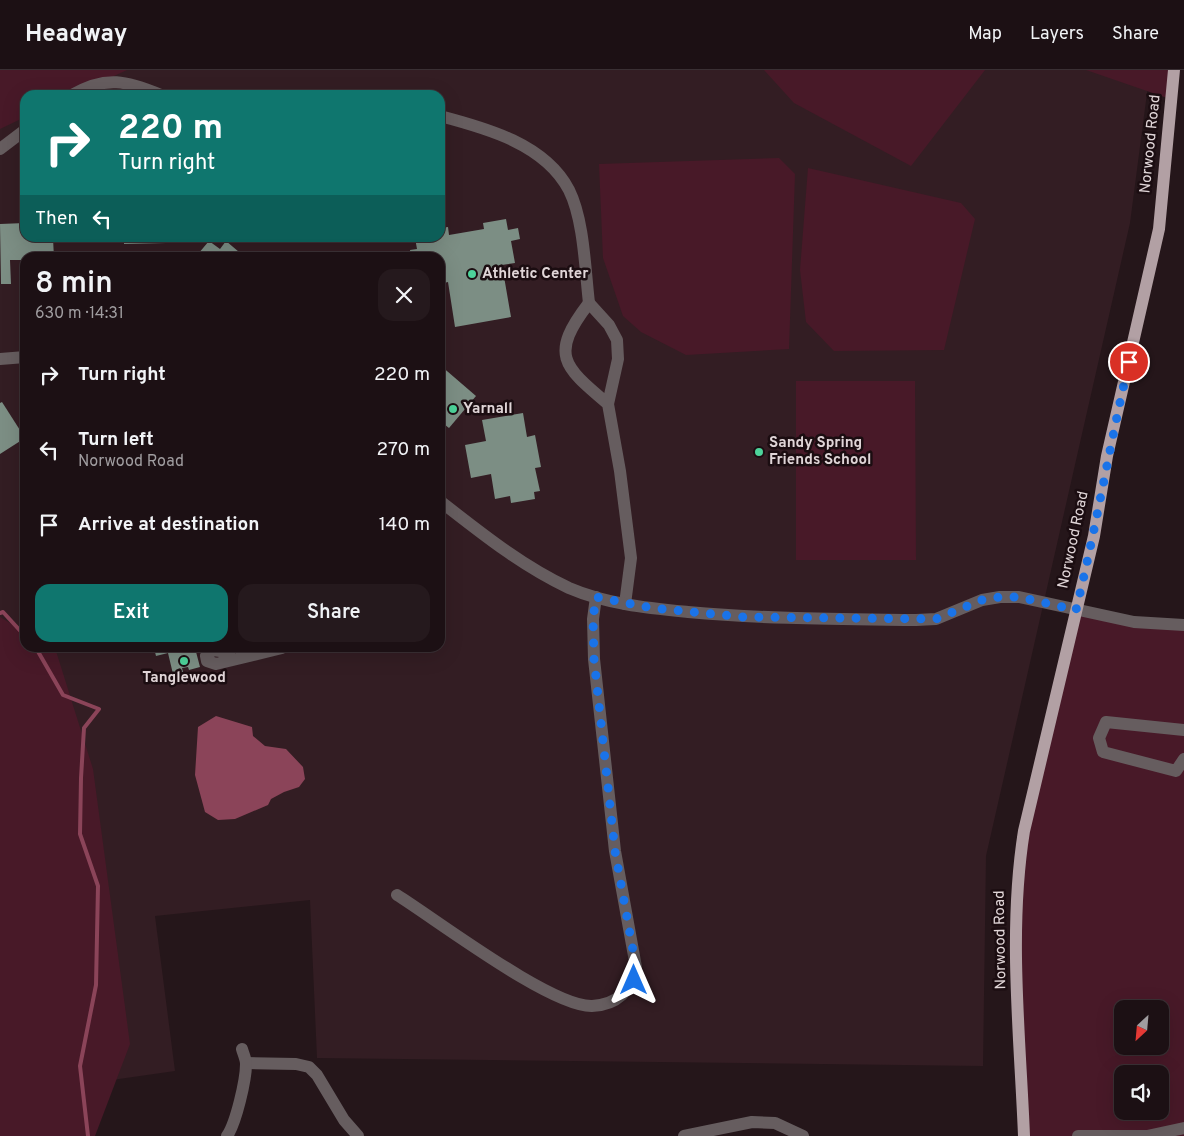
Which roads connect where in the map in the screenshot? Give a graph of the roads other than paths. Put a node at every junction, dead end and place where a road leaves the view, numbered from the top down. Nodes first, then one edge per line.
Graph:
1 (1174, 70) edge
2 (80, 90) edge
3 (147, 90) edge
4 (445, 118) edge
5 (20, 134) edge
6 (0, 149) edge
7 (589, 303) junction
8 (20, 357) edge
9 (0, 359) edge
10 (608, 404) junction
11 (445, 505) edge
12 (596, 597) junction
13 (625, 604) junction
14 (1076, 610) junction
15 (1184, 626) edge
16 (264, 652) edge
17 (233, 659) dead end
18 (1184, 730) edge
19 (1184, 759) edge
20 (396, 895) dead end
21 (242, 1049) dead end
22 (246, 1063) junction
23 (1184, 1128) edge
24 (228, 1136) edge
25 (358, 1136) edge
26 (684, 1136) edge
27 (803, 1136) edge
28 (1024, 1136) edge
29 (1078, 1136) edge

1 - 14 main road, Norwood Road
2 - 3 street
4 - 7 street
5 - 6 street
7 - 10 street
7 - 10 street
8 - 9 street
10 - 13 street
11 - 12 street
12 - 13 street
12 - 20 street
13 - 14 street
14 - 15 street
14 - 28 main road, Norwood Road
16 - 17 street
18 - 19 street
21 - 22 street
22 - 24 street
22 - 25 street
23 - 29 street
26 - 27 street

